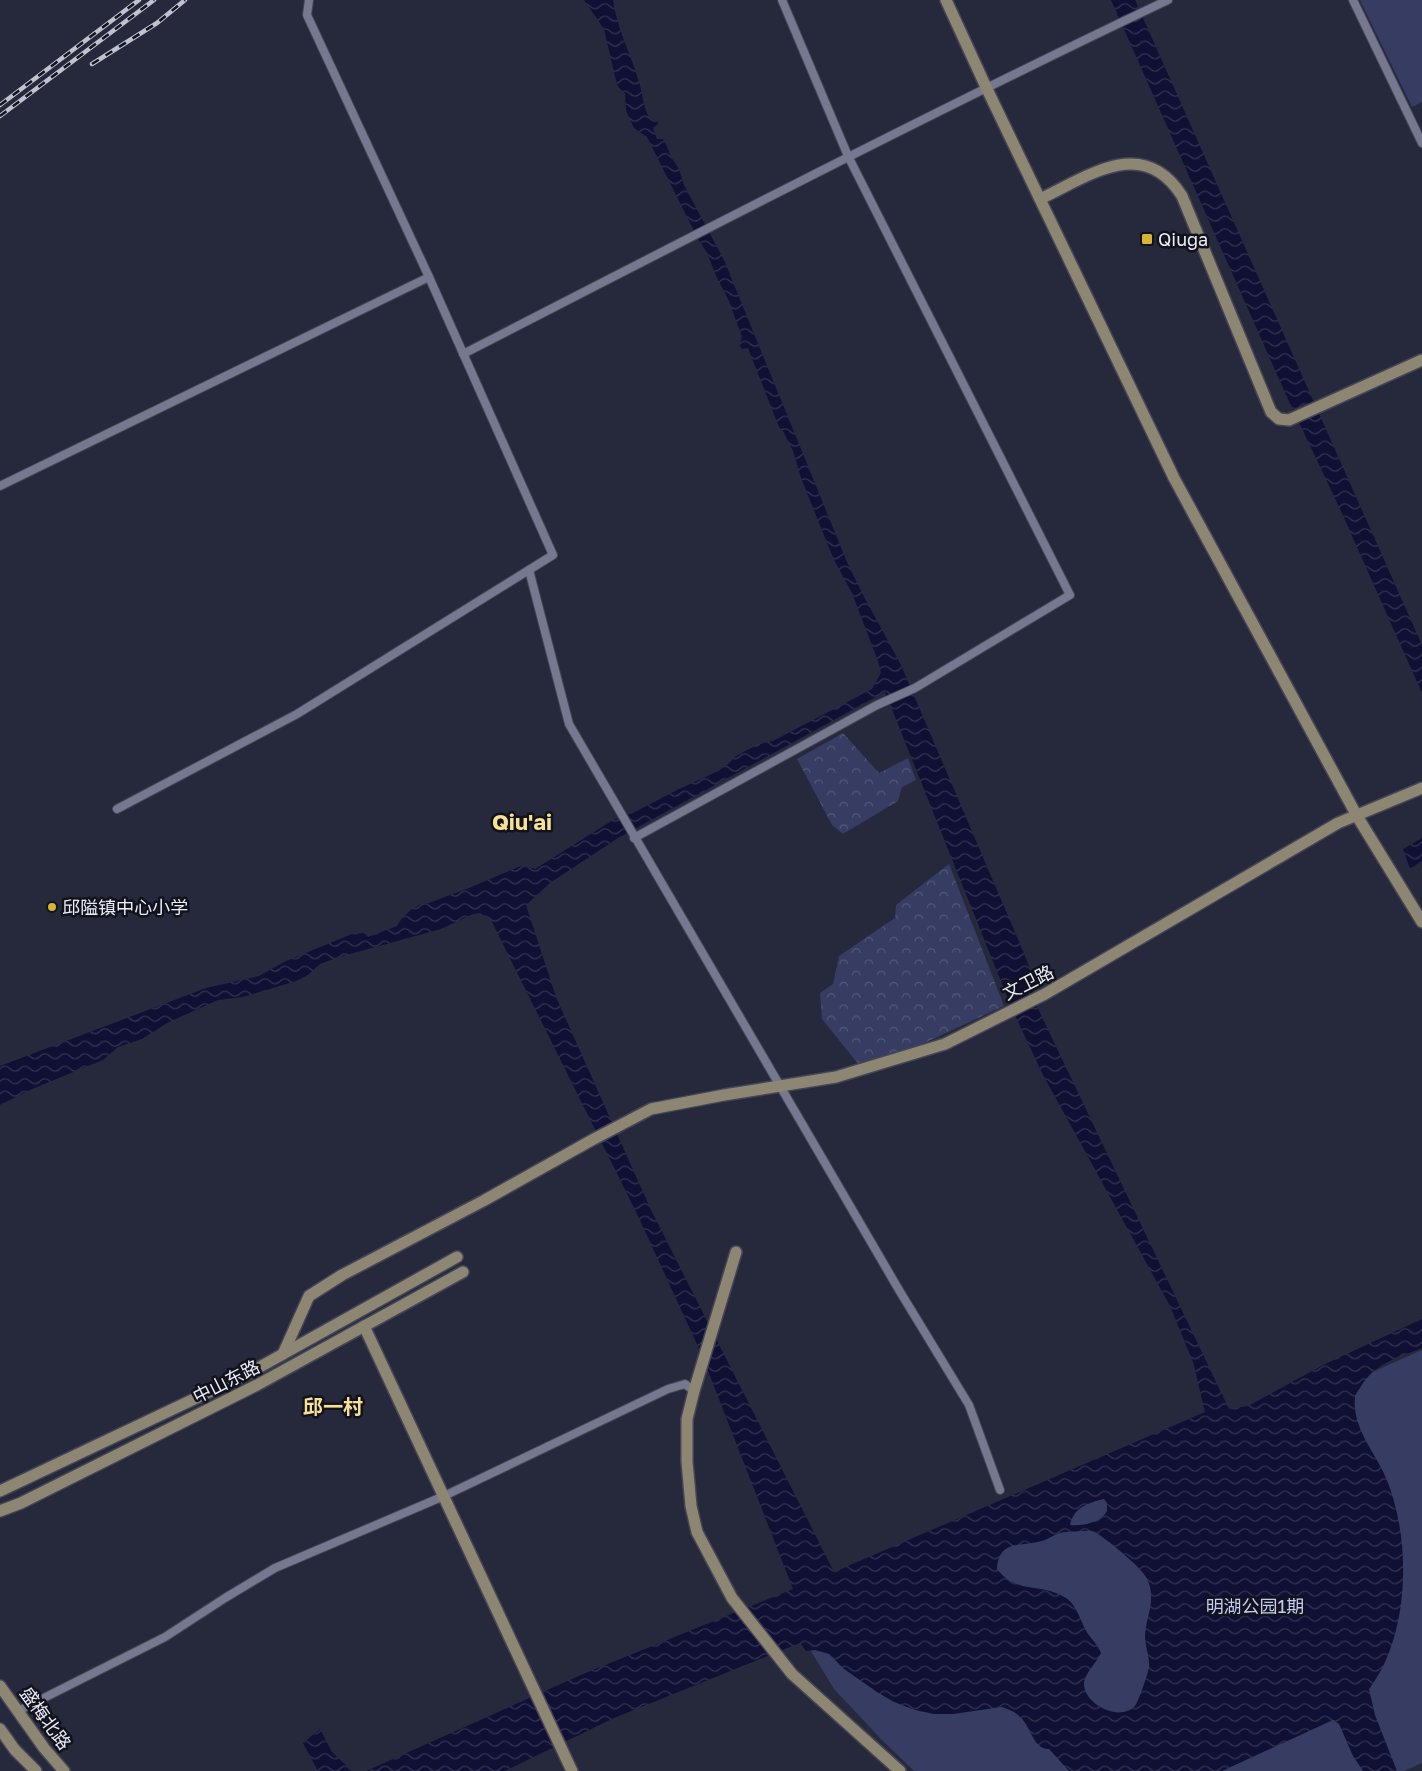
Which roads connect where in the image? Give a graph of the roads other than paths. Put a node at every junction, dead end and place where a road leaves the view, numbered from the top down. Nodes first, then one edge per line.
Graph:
1 (309, 0) edge
2 (782, 0) edge
3 (946, 0) edge
4 (1168, 0) edge
5 (1353, 0) edge
6 (986, 87) junction
7 (1422, 144) edge
8 (848, 156) junction
9 (1040, 199) junction
10 (429, 277) junction
11 (462, 354) junction
12 (1422, 360) edge
13 (0, 486) edge
14 (529, 570) junction
15 (1422, 788) edge
16 (118, 810) dead end
17 (1357, 816) junction
18 (634, 838) junction
19 (1422, 922) edge
20 (736, 1252) dead end
21 (457, 1257) dead end
22 (463, 1272) dead end
23 (364, 1326) junction
24 (283, 1354) junction
25 (694, 1391) junction
26 (1000, 1490) dead end
27 (0, 1491) edge
28 (444, 1496) junction
29 (0, 1510) edge
30 (0, 1686) edge
31 (18, 1711) junction
32 (0, 1729) edge
33 (36, 1771) edge
34 (64, 1771) edge
35 (572, 1771) edge
36 (900, 1771) edge

1 - 10 street
2 - 8 street
3 - 6 street
4 - 6 street
5 - 7 street
6 - 8 street
6 - 9 street
8 - 11 street
8 - 18 street
9 - 12 street
9 - 17 street
10 - 11 street
10 - 13 street
11 - 14 street
14 - 16 street
14 - 18 street
15 - 17 street, 文卫路
17 - 19 street
17 - 24 street, 文卫路
18 - 26 street
20 - 25 street
21 - 24 street, 中山东路
22 - 23 street, 中山东路
23 - 28 street
23 - 29 street, 中山东路
24 - 27 street, 中山东路
25 - 28 street
25 - 36 street
28 - 31 street
28 - 35 street
30 - 31 street, 盛梅北路
31 - 34 street, 盛梅北路
32 - 33 street

